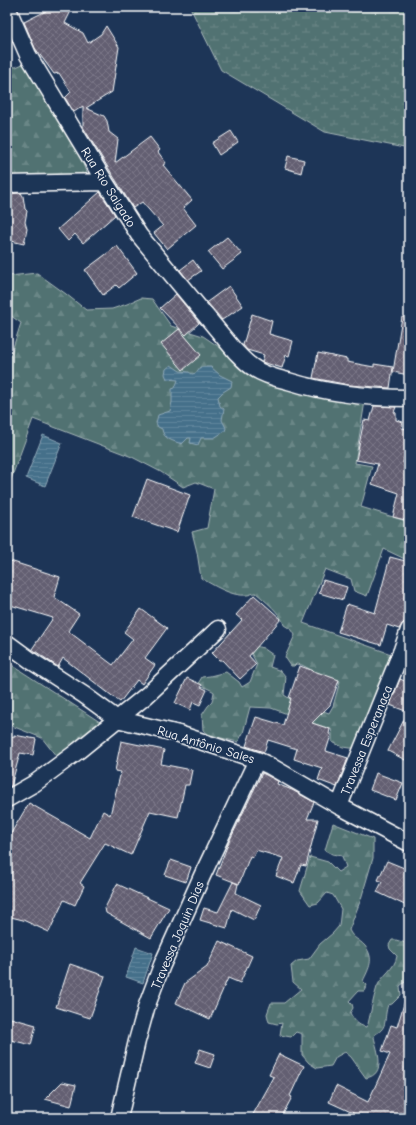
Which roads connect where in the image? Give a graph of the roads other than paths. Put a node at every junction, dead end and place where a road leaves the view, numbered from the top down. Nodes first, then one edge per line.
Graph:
1 (7, 7) edge
2 (105, 182) junction
3 (7, 184) edge
4 (409, 398) edge
5 (218, 629) dead end
6 (409, 630) edge
7 (7, 644) edge
8 (406, 651) edge
9 (117, 719) junction
10 (257, 760) junction
11 (7, 799) edge
12 (339, 806) junction
13 (409, 843) edge
14 (119, 1118) edge

1 - 2 street, Rua Rio Salgado
2 - 3 street
2 - 4 street, Rua Rio Salgado
5 - 9 street
6 - 8 street, Travessa Esperanaca
7 - 9 street, Rua Antônio Sales
8 - 12 street, Travessa Esperanaca
9 - 10 street, Rua Antônio Sales
9 - 11 street
10 - 12 street, Rua Antônio Sales
10 - 14 street, Travessa Joquin Dias
12 - 13 street, Rua Antônio Sales

